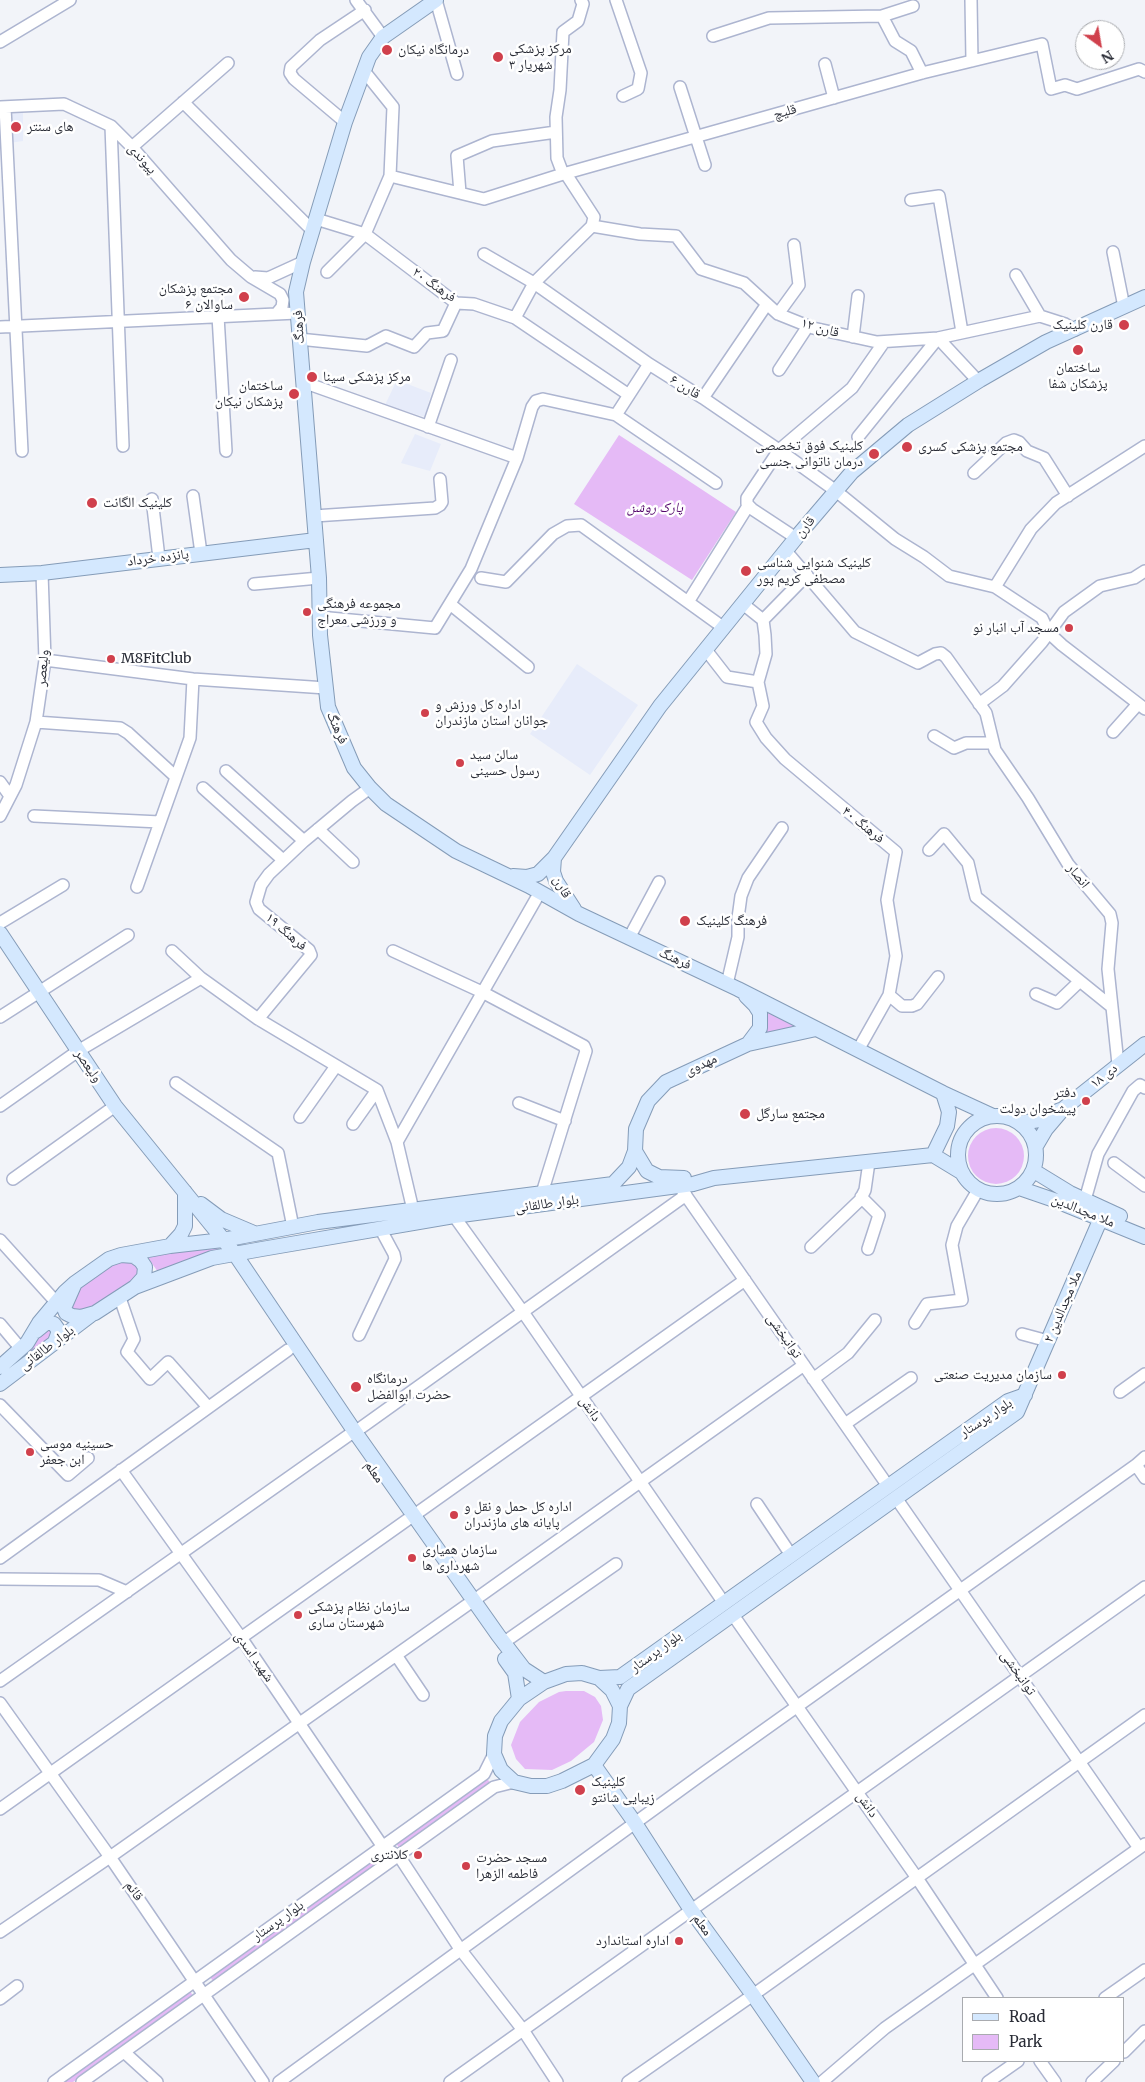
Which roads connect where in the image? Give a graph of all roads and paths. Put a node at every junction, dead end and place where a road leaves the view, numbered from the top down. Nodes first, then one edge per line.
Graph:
1 (70, 0) edge
2 (356, 0) edge
3 (436, 0) edge
4 (616, 0) edge
5 (971, 0) edge
6 (585, 1) edge
7 (913, 6) dead end
8 (365, 10) junction
9 (882, 16) junction
10 (383, 36) junction
11 (713, 36) dead end
12 (0, 42) edge
13 (972, 60) junction
14 (228, 63) dead end
15 (825, 64) dead end
16 (364, 71) junction
17 (1145, 72) edge
18 (457, 74) dead end
19 (922, 74) junction
20 (680, 87) dead end
21 (623, 96) dead end
22 (834, 98) junction
23 (184, 102) junction
24 (2, 107) edge
25 (345, 122) junction
26 (111, 126) junction
27 (556, 132) junction
28 (696, 137) junction
29 (132, 147) junction
30 (705, 165) dead end
31 (564, 174) junction
32 (390, 176) junction
33 (460, 193) junction
34 (911, 200) dead end
35 (5, 202) edge
36 (314, 225) junction
37 (592, 226) junction
38 (365, 234) junction
39 (794, 246) dead end
40 (1113, 252) dead end
41 (484, 254) dead end
42 (303, 262) junction
43 (327, 272) dead end
44 (1016, 275) dead end
45 (251, 277) junction
46 (534, 283) junction
47 (858, 296) dead end
48 (1145, 297) edge
49 (456, 303) junction
50 (767, 304) junction
51 (1124, 307) junction
52 (297, 312) junction
53 (277, 313) junction
54 (778, 314) junction
55 (218, 316) junction
56 (1040, 316) junction
57 (515, 318) junction
58 (119, 321) junction
59 (16, 326) junction
60 (808, 326) junction
61 (0, 327) edge
62 (1075, 330) junction
63 (962, 332) junction
64 (853, 337) junction
65 (938, 338) junction
66 (299, 339) junction
67 (884, 342) junction
68 (451, 360) dead end
69 (649, 364) junction
70 (779, 370) dead end
71 (978, 381) junction
72 (303, 382) junction
73 (629, 395) junction
74 (703, 398) junction
75 (616, 415) junction
76 (428, 427) junction
77 (858, 437) dead end
78 (123, 446) dead end
79 (1145, 446) edge
80 (779, 450) junction
81 (226, 451) dead end
82 (22, 452) dead end
83 (517, 458) junction
84 (974, 472) dead end
85 (440, 480) dead end
86 (716, 483) dead end
87 (836, 490) junction
88 (193, 496) dead end
89 (1068, 496) junction
90 (152, 499) dead end
91 (748, 506) junction
92 (314, 516) junction
93 (796, 538) junction
94 (316, 540) junction
95 (786, 551) junction
96 (201, 553) junction
97 (159, 558) junction
98 (1145, 572) edge
99 (42, 573) junction
100 (0, 575) edge
101 (807, 575) junction
102 (319, 578) junction
103 (481, 578) dead end
104 (254, 584) dead end
105 (995, 586) junction
106 (688, 602) junction
107 (450, 604) junction
108 (743, 604) junction
109 (319, 617) junction
110 (763, 620) junction
111 (724, 628) junction
112 (1049, 633) junction
113 (706, 650) junction
114 (46, 660) junction
115 (528, 667) dead end
116 (193, 679) junction
117 (758, 682) junction
118 (326, 688) junction
119 (979, 704) junction
120 (1141, 706) edge
121 (36, 722) junction
122 (1113, 732) dead end
123 (934, 736) dead end
124 (993, 743) junction
125 (226, 771) dead end
126 (176, 777) junction
127 (0, 782) edge
128 (203, 788) dead end
129 (370, 788) junction
130 (10, 796) junction
131 (0, 816) edge
132 (34, 816) dead end
133 (160, 822) junction
134 (782, 828) dead end
135 (318, 829) junction
136 (304, 841) junction
137 (929, 850) dead end
138 (554, 858) junction
139 (283, 860) junction
140 (353, 862) dead end
141 (507, 876) junction
142 (659, 882) dead end
143 (62, 885) dead end
144 (137, 888) dead end
145 (540, 892) junction
146 (579, 914) junction
147 (0, 923) edge
148 (0, 933) edge
149 (128, 935) dead end
150 (629, 938) junction
151 (393, 950) dead end
152 (172, 951) dead end
153 (938, 977) dead end
154 (201, 978) junction
155 (1080, 981) junction
156 (733, 986) junction
157 (39, 992) junction
158 (482, 992) junction
159 (1036, 994) dead end
160 (889, 995) junction
161 (1112, 1008) junction
162 (0, 1017) edge
163 (258, 1019) junction
164 (816, 1029) junction
165 (748, 1044) junction
166 (1145, 1044) edge
167 (858, 1050) junction
168 (78, 1051) junction
169 (1118, 1064) junction
170 (336, 1066) junction
171 (176, 1083) dead end
172 (1145, 1088) edge
173 (377, 1090) junction
174 (943, 1093) junction
175 (520, 1103) dead end
176 (0, 1106) edge
177 (115, 1106) junction
178 (1063, 1109) junction
179 (993, 1116) junction
180 (300, 1117) dead end
181 (565, 1121) junction
182 (1021, 1123) junction
183 (353, 1124) dead end
184 (397, 1142) junction
185 (1036, 1146) junction
186 (635, 1151) junction
187 (933, 1155) junction
188 (869, 1162) junction
189 (1114, 1163) dead end
190 (1034, 1171) junction
191 (961, 1172) junction
192 (714, 1178) junction
193 (13, 1180) dead end
194 (1143, 1180) edge
195 (1019, 1188) junction
196 (683, 1190) junction
197 (978, 1190) junction
198 (185, 1192) junction
199 (542, 1194) junction
200 (861, 1197) junction
201 (1085, 1200) junction
202 (413, 1210) junction
203 (454, 1216) junction
204 (1101, 1218) junction
205 (293, 1226) junction
206 (380, 1228) junction
207 (1145, 1229) edge
208 (254, 1233) junction
209 (1145, 1237) edge
210 (0, 1240) edge
211 (224, 1240) junction
212 (170, 1246) junction
213 (811, 1247) dead end
214 (262, 1249) junction
215 (868, 1249) dead end
216 (235, 1254) junction
217 (121, 1256) junction
218 (212, 1258) junction
219 (745, 1280) junction
220 (74, 1283) junction
221 (256, 1287) junction
222 (135, 1288) junction
223 (120, 1298) junction
224 (56, 1302) junction
225 (523, 1312) junction
226 (95, 1313) junction
227 (875, 1320) dead end
228 (914, 1323) dead end
229 (0, 1324) edge
230 (33, 1333) junction
231 (1022, 1334) dead end
232 (359, 1335) dead end
233 (1048, 1341) junction
234 (55, 1342) junction
235 (21, 1349) junction
236 (288, 1350) junction
237 (804, 1365) junction
238 (0, 1367) edge
239 (1145, 1374) edge
240 (911, 1378) dead end
241 (813, 1379) junction
242 (0, 1384) edge
243 (1120, 1392) dead end
244 (1025, 1395) junction
245 (581, 1396) junction
246 (0, 1405) edge
247 (208, 1408) junction
248 (845, 1424) junction
249 (352, 1433) junction
250 (1145, 1457) edge
251 (88, 1458) dead end
252 (1136, 1465) junction
253 (121, 1470) junction
254 (1145, 1478) edge
255 (640, 1482) junction
256 (888, 1486) junction
257 (896, 1498) junction
258 (757, 1504) dead end
259 (410, 1518) junction
260 (181, 1553) junction
261 (791, 1555) junction
262 (0, 1558) edge
263 (616, 1564) dead end
264 (0, 1579) edge
265 (1145, 1587) edge
266 (960, 1591) junction
267 (128, 1592) junction
268 (470, 1603) junction
269 (724, 1603) junction
270 (733, 1616) junction
271 (242, 1639) junction
272 (504, 1643) junction
273 (396, 1655) junction
274 (1020, 1676) junction
275 (599, 1678) junction
276 (0, 1681) edge
277 (544, 1682) junction
278 (423, 1695) dead end
279 (518, 1699) junction
280 (0, 1702) edge
281 (620, 1706) junction
282 (797, 1707) junction
283 (1145, 1715) edge
284 (299, 1722) junction
285 (494, 1754) junction
286 (1079, 1762) junction
287 (594, 1765) junction
288 (51, 1773) junction
289 (514, 1782) junction
290 (858, 1791) junction
291 (0, 1808) edge
292 (635, 1823) junction
293 (1142, 1846) edge
294 (382, 1847) junction
295 (110, 1856) junction
296 (399, 1856) junction
297 (917, 1878) junction
298 (691, 1910) junction
299 (0, 1932) edge
300 (460, 1949) junction
301 (974, 1965) junction
302 (1145, 1970) edge
303 (195, 1980) junction
304 (17, 1986) dead end
305 (204, 1994) junction
306 (753, 1995) junction
307 (996, 1997) edge
308 (1106, 1997) edge
309 (0, 1998) edge
310 (523, 2030) junction
311 (1145, 2031) edge
312 (1125, 2051) edge
313 (124, 2052) junction
314 (1017, 2062) edge
315 (1041, 2062) edge
316 (1113, 2062) edge
317 (54, 2082) edge
318 (82, 2082) edge
319 (157, 2082) edge
320 (263, 2082) edge
321 (279, 2082) edge
322 (450, 2082) edge
323 (558, 2082) edge
324 (628, 2082) edge
325 (813, 2082) edge
326 (822, 2082) edge
327 (988, 2082) edge
328 (1055, 2082) edge
329 (1092, 2082) edge

1 - 12 street
2 - 8 street
3 - 10 main road, فرهنگ
3 - 18 street
4 - 21 street
5 - 13 street
6 - 27 street
7 - 9 street
8 - 10 street
8 - 25 street
9 - 11 street
9 - 19 street
10 - 16 main road, فرهنگ
13 - 17 street, قلیچ
13 - 19 street, قلیچ
14 - 23 street
15 - 22 street
16 - 25 main road, فرهنگ
16 - 32 street
19 - 22 street, قلیچ
20 - 28 street
22 - 28 street, قلیچ
23 - 29 street
23 - 36 street
24 - 26 street, پیوندی
24 - 35 street
25 - 36 main road, فرهنگ
26 - 29 street, پیوندی
26 - 58 street
27 - 31 street
27 - 33 street
28 - 30 street
28 - 31 street, قلیچ
29 - 45 street, پیوندی
31 - 33 street, قلیچ
31 - 37 street
32 - 33 street, قلیچ
32 - 38 street
34 - 63 street
35 - 59 street
36 - 38 street, فرهنگ ٢٠
36 - 42 main road, فرهنگ
37 - 46 street
37 - 50 street, قارن ۱۲
38 - 43 street
38 - 49 street, فرهنگ ٢٠
39 - 54 street
40 - 51 street
41 - 46 street, قارن ۶
42 - 45 street
42 - 52 main road, فرهنگ
44 - 56 street
45 - 53 street, پیوندی
46 - 57 street
46 - 69 street, قارن ۶
47 - 64 street
48 - 51 main road, قارن
49 - 57 street, فرهنگ ٢٠
49 - 66 street
50 - 54 street, قارن ۱۲
50 - 74 street
51 - 62 main road, قارن
52 - 53 street
52 - 66 main road, فرهنگ
53 - 55 street
54 - 60 street, قارن ۱۲
55 - 58 street
55 - 81 street
56 - 62 street, قارن ۱۲
56 - 63 street, قارن ۱۲
57 - 73 street, فرهنگ ٢٠
58 - 59 street
58 - 78 street
59 - 61 street
59 - 82 street
60 - 64 street, قارن ۱۲
60 - 70 street
62 - 71 main road, قارن
63 - 65 street, قارن ۱۲
64 - 67 street, قارن ۱۲
65 - 67 street, قارن ۱۲
65 - 71 street
65 - 77 street
66 - 72 main road, فرهنگ
67 - 80 street
68 - 76 street
69 - 73 street
69 - 74 street, قارن ۶
71 - 87 main road, قارن
72 - 76 street
72 - 92 main road, فرهنگ
73 - 75 street
74 - 80 street, قارن ۶
75 - 83 street
75 - 86 street
76 - 83 street
79 - 89 street
80 - 87 street, قارن ۶
80 - 91 street
83 - 107 street
84 - 89 street
85 - 92 street
87 - 93 main road, قارن
87 - 105 street, قارن ۶
88 - 96 street
89 - 105 street
90 - 97 street
91 - 93 street
91 - 106 street
92 - 94 main road, فرهنگ
93 - 95 main road, قارن
94 - 96 main road, پانزده خرداد
94 - 102 main road, فرهنگ
95 - 101 street
95 - 108 main road, قارن
96 - 97 main road, پانزده خرداد
97 - 99 main road, پانزده خرداد
98 - 112 street
99 - 100 main road, پانزده خرداد
99 - 114 street, ولیعصر
101 - 110 street
101 - 119 street, انصار
102 - 104 street
102 - 109 main road, فرهنگ
103 - 106 street
105 - 112 street
106 - 111 street
107 - 109 street
107 - 115 street
108 - 110 street
108 - 111 main road, قارن
109 - 118 main road, فرهنگ
110 - 117 street
111 - 113 main road, قارن
112 - 119 street
112 - 120 street
113 - 117 street
113 - 138 main road, قارن
114 - 116 street
114 - 121 street, ولیعصر
116 - 118 street
116 - 126 street
117 - 160 street, فرهنگ ۴۰
118 - 129 main road, فرهنگ
119 - 124 street, انصار
120 - 122 street
121 - 126 street
121 - 130 street, ولیعصر
123 - 124 street
124 - 161 street, انصار
125 - 136 street
126 - 133 street
127 - 130 street
128 - 139 street
129 - 135 street, فرهنگ ۱۹
129 - 141 main road, فرهنگ
130 - 131 street, ولیعصر
132 - 133 street
133 - 144 street
134 - 156 street
135 - 136 street, فرهنگ ۱۹
135 - 140 street
136 - 139 street, فرهنگ ۱۹
137 - 155 street
138 - 141 main road, قارن
138 - 146 main road, قارن
139 - 163 street, فرهنگ ۱۹
141 - 145 main road, فرهنگ
142 - 150 street
143 - 147 street
145 - 146 main road, فرهنگ
145 - 158 street
146 - 150 main road, فرهنگ
148 - 157 main road, ولیعصر
149 - 157 street
150 - 156 main road, فرهنگ
151 - 158 street
152 - 154 street
153 - 160 street
154 - 163 street
154 - 168 street
155 - 159 street
155 - 161 street
156 - 164 main road, فرهنگ
156 - 165 main road
157 - 162 street
157 - 168 main road, ولیعصر
158 - 181 street
158 - 184 street
160 - 167 street, فرهنگ ۴۰
161 - 169 street, انصار
163 - 170 street
164 - 165 main road, مهدوی
164 - 167 main road, فرهنگ
165 - 186 main road, مهدوی
166 - 169 main road, ۱۸ دی
167 - 174 main road, فرهنگ
168 - 176 street
168 - 177 main road, ولیعصر
169 - 178 main road, ۱۸ دی
170 - 173 street
170 - 180 street
171 - 205 street
172 - 201 street
173 - 183 street
173 - 184 street
174 - 179 main road, فرهنگ
174 - 187 main road
175 - 181 street
177 - 193 street
177 - 198 main road, ولیعصر
178 - 182 main road, ۱۸ دی
178 - 185 main road, ۱۸ دی
179 - 182 main road
179 - 191 main road
181 - 199 street
182 - 185 main road
184 - 202 street
185 - 190 main road
186 - 192 main road
186 - 199 main road, بلوار طالقانی
187 - 188 main road, بلوار طالقانی
187 - 191 main road
188 - 192 main road, بلوار طالقانی
188 - 200 street
189 - 194 street
190 - 195 main road
190 - 201 main road, ملا مجدالدین
191 - 197 main road
192 - 196 main road, بلوار طالقانی
195 - 197 main road
195 - 204 main road, ملا مجدالدین
196 - 203 main road, بلوار طالقانی
196 - 219 street, توانبخشی
196 - 225 street
197 - 228 street
198 - 208 main road
198 - 211 main road, ولیعصر
198 - 212 main road
199 - 202 main road, بلوار طالقانی
200 - 213 street
200 - 215 street
201 - 207 main road, ملا مجدالدین
202 - 205 main road, بلوار طالقانی
203 - 206 main road, بلوار طالقانی
203 - 225 street, دانش
204 - 209 main road, ملا مجدالدین
204 - 233 main road, ملا مجدالدین ٢
205 - 208 main road, بلوار طالقانی
206 - 214 main road, بلوار طالقانی
206 - 232 street
208 - 211 main road, بلوار طالقانی
210 - 224 street
211 - 212 main road, بلوار طالقانی
211 - 216 main road, ولیعصر
212 - 217 main road, بلوار طالقانی
214 - 216 main road, بلوار طالقانی
214 - 221 main road
216 - 218 main road, بلوار طالقانی
216 - 221 main road, معلم
217 - 220 main road, بلوار طالقانی
217 - 222 main road
218 - 222 main road, بلوار طالقانی
218 - 236 main road, معلم
219 - 237 street, توانبخشی
219 - 245 street
220 - 224 main road, بلوار طالقانی
220 - 226 main road
221 - 249 main road, معلم
222 - 223 main road, بلوار طالقانی
223 - 226 main road, بلوار طالقانی
223 - 247 street
224 - 230 main road, بلوار طالقانی
225 - 245 street, دانش
225 - 249 street
226 - 234 main road, بلوار طالقانی
227 - 241 street
229 - 235 street
230 - 234 main road
230 - 235 main road, بلوار طالقانی
231 - 233 street
233 - 244 main road, ملا مجدالدین ٢
234 - 242 main road, بلوار طالقانی
235 - 238 main road, بلوار طالقانی
236 - 247 street
236 - 249 main road, معلم
237 - 241 street, توانبخشی
237 - 255 street
239 - 243 street
240 - 248 street
241 - 248 street, توانبخشی
244 - 256 main road, بلوار پرستار
244 - 257 main road, بلوار پرستار
245 - 255 street, دانش
245 - 259 street
246 - 251 street
247 - 253 street
248 - 256 street, توانبخشی
249 - 259 main road, معلم
249 - 260 street
250 - 252 street
252 - 254 street
252 - 266 street
253 - 260 street, شهید اسدی
253 - 262 street
255 - 268 street
255 - 269 street, دانش
256 - 257 main road
256 - 261 main road, بلوار پرستار
257 - 266 street, توانبخشی
257 - 270 main road, بلوار پرستار
258 - 261 street
259 - 268 main road, معلم
259 - 271 street
260 - 267 street
260 - 271 street, شهید اسدی
261 - 269 main road, بلوار پرستار
263 - 272 street
264 - 267 street
265 - 274 street
266 - 274 street, توانبخشی
266 - 282 street
267 - 276 street
268 - 272 main road, معلم
268 - 273 street
268 - 279 main road, معلم
269 - 270 main road
269 - 275 main road, بلوار پرستار
270 - 281 main road, بلوار پرستار
270 - 282 street, دانش
271 - 284 street, شهید اسدی
271 - 288 street
272 - 277 main road, معلم
273 - 278 street
273 - 284 street
274 - 286 street, توانبخشی
274 - 290 street
275 - 277 main road
275 - 281 main road
277 - 279 main road
279 - 285 main road
280 - 288 street, قائم
281 - 287 main road
282 - 290 street, دانش
282 - 292 street
283 - 286 street
284 - 294 street, شهید اسدی
284 - 295 street
285 - 289 main road
285 - 294 street, بلوار پرستار
286 - 293 street, توانبخشی
286 - 297 street
287 - 289 main road
287 - 292 main road, معلم
288 - 291 street
288 - 295 street, قائم
289 - 296 street, بلوار پرستار
290 - 297 street, دانش
290 - 298 street
292 - 298 main road, معلم
292 - 300 street
293 - 301 street
294 - 296 street
294 - 303 street, بلوار پرستار
295 - 299 street
295 - 303 street, قائم
296 - 300 street
296 - 305 street, بلوار پرستار
297 - 301 street, دانش
297 - 306 street
298 - 306 main road, معلم
298 - 310 street
300 - 310 street
300 - 321 street
301 - 307 street, دانش
301 - 326 street
302 - 308 street
303 - 305 street, قائم
303 - 317 street, بلوار پرستار
304 - 309 street
305 - 313 street, بلوار پرستار
305 - 320 street, قائم
306 - 324 street
306 - 325 main road, معلم
310 - 322 street
310 - 323 street
311 - 312 street
313 - 318 street, بلوار پرستار
313 - 319 street
314 - 327 street
315 - 328 street
316 - 329 street

